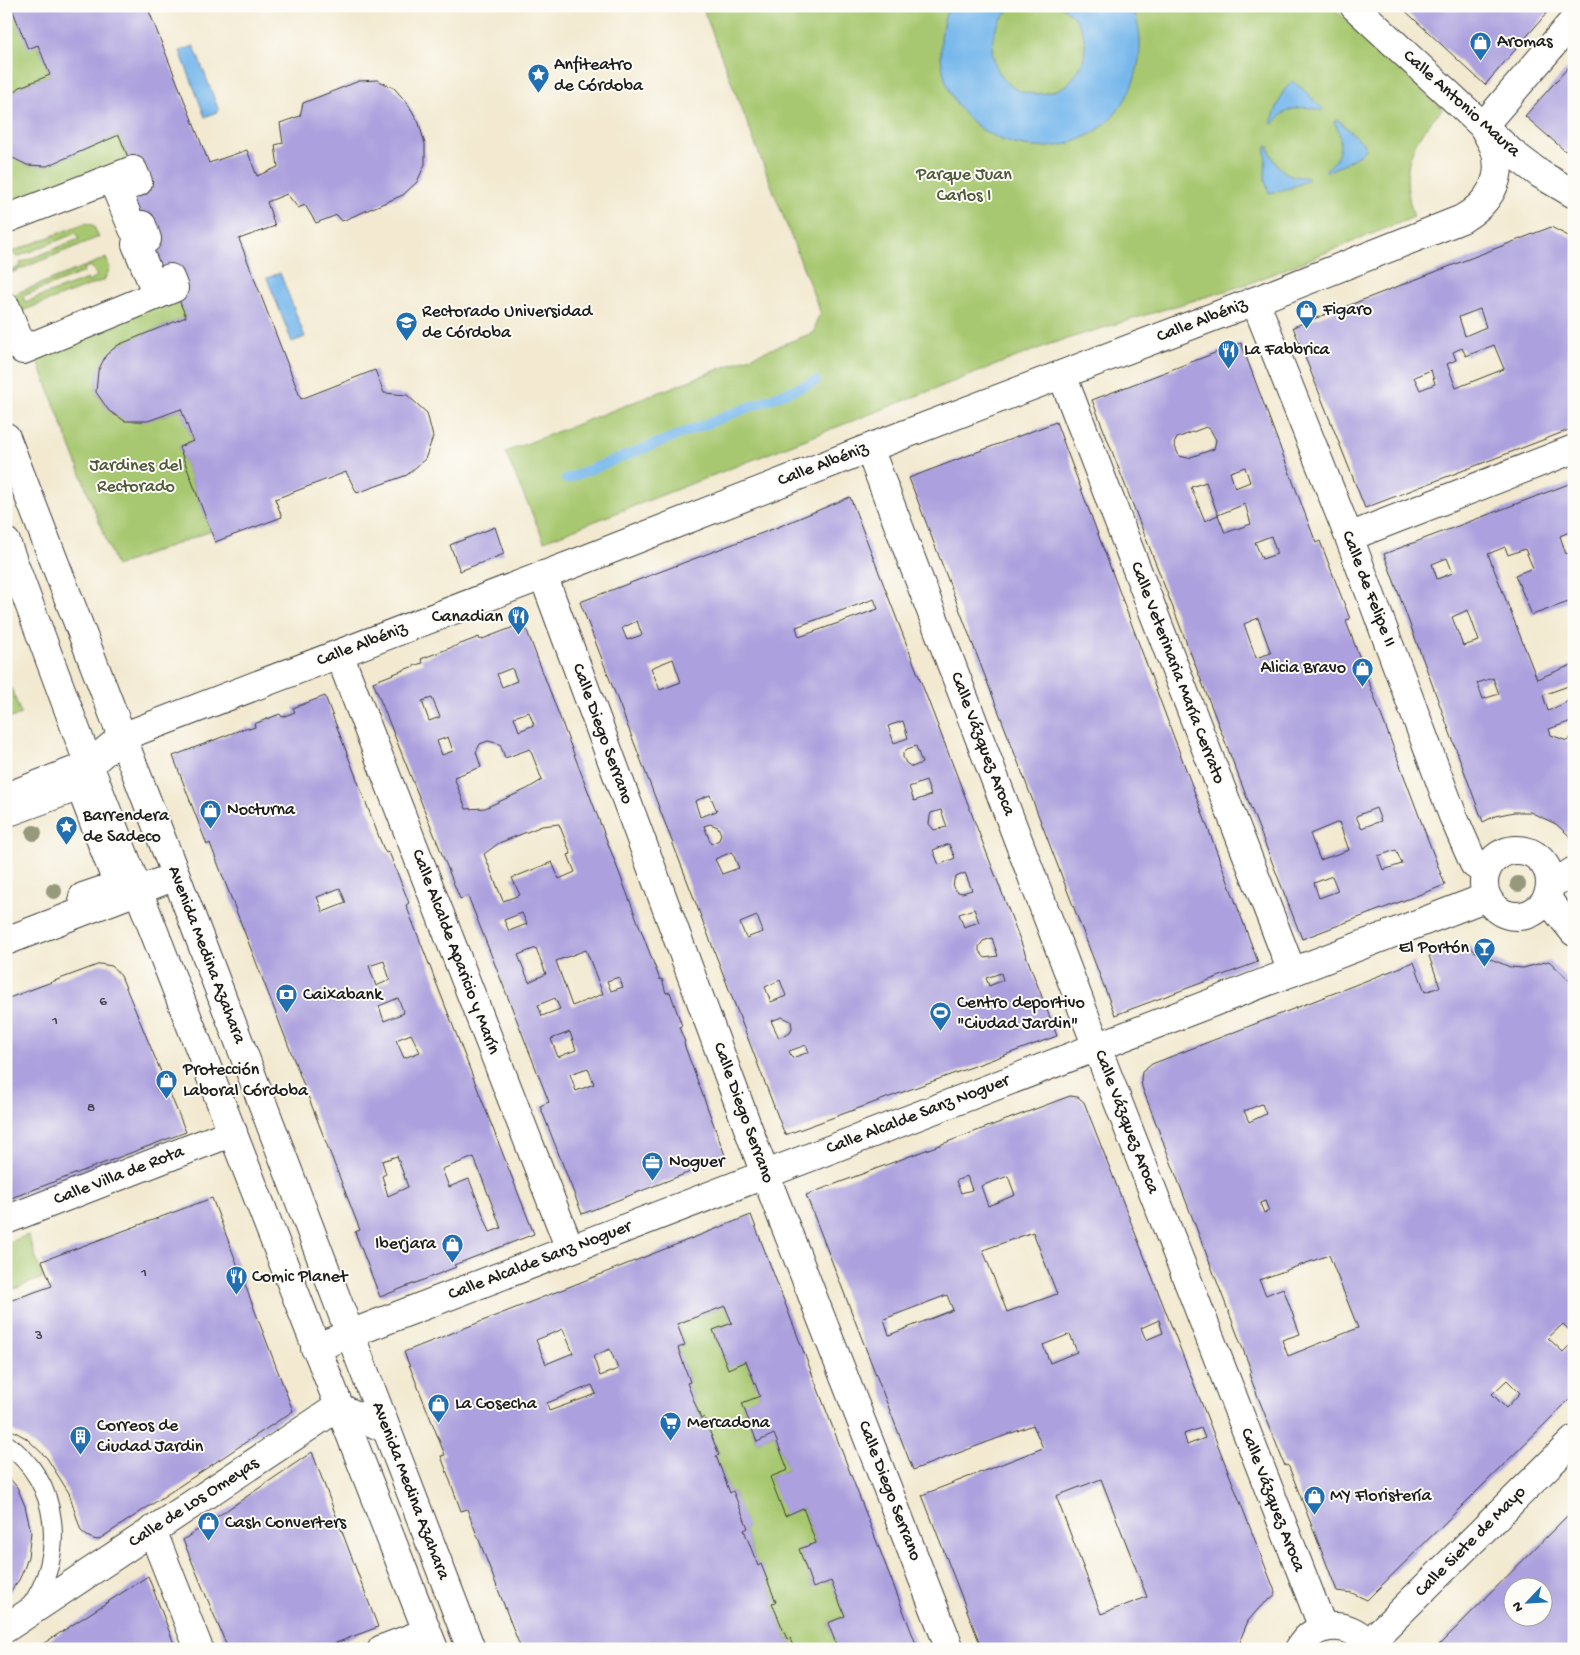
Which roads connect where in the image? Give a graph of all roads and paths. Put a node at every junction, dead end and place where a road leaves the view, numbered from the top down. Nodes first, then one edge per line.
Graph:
1 (1354, 6) edge
2 (1574, 20) edge
3 (1482, 126) junction
4 (1574, 194) edge
5 (6, 219) edge
6 (1255, 301) junction
7 (6, 307) edge
8 (1062, 375) junction
9 (6, 437) edge
10 (868, 448) junction
11 (1574, 449) edge
12 (1349, 537) junction
13 (6, 542) edge
14 (543, 575) junction
15 (339, 654) junction
16 (122, 737) junction
17 (89, 766) junction
18 (6, 797) edge
19 (6, 813) edge
20 (176, 876) junction
21 (1486, 884) junction
22 (1557, 884) edge
23 (140, 891) junction
24 (6, 926) edge
25 (1574, 932) edge
26 (6, 941) edge
27 (1292, 972) junction
28 (1097, 1046) junction
29 (232, 1132) junction
30 (765, 1174) junction
31 (6, 1220) edge
32 (570, 1249) junction
33 (350, 1334) junction
34 (315, 1348) junction
35 (338, 1407) junction
36 (386, 1429) junction
37 (1574, 1440) edge
38 (6, 1444) edge
39 (152, 1530) junction
40 (12, 1624) edge
41 (1323, 1628) junction
42 (430, 1640) edge
43 (1369, 1646) edge
44 (199, 1649) edge
45 (382, 1649) edge
46 (471, 1649) edge
47 (950, 1649) edge
48 (1299, 1649) edge

1 - 3 street, Calle Antonio Maura
2 - 3 street
3 - 4 street, Calle Antonio Maura
3 - 6 street, Calle Albéniz
5 - 7 street
6 - 8 street, Calle Albéniz
6 - 12 street, Calle de Felipe II
8 - 10 street, Calle Albéniz
8 - 27 street, Calle Veterinaria María Cerrato
9 - 16 street, Avenida Medina Azahara
10 - 14 street, Calle Albéniz
10 - 28 street, Calle Vázquez Aroca
11 - 12 street
12 - 21 street, Calle de Felipe II
13 - 17 street, Avenida Medina Azahara
14 - 15 street, Calle Albéniz
14 - 30 street, Calle Diego Serrano
15 - 16 street, Calle Albéniz
15 - 32 street, Calle Alcalde Aparicio y Marín
16 - 17 street, Calle Albéniz
16 - 20 street, Avenida Medina Azahara
17 - 18 street
17 - 23 street, Avenida Medina Azahara
19 - 24 street
20 - 23 street
20 - 33 street, Avenida Medina Azahara
21 - 22 street
21 - 22 street
21 - 27 street, Calle Alcalde Sanz Noguer
22 - 25 street
23 - 26 street
23 - 29 street, Avenida Medina Azahara
27 - 28 street, Calle Alcalde Sanz Noguer
28 - 30 street, Calle Alcalde Sanz Noguer
28 - 41 street, Calle Vázquez Aroca
29 - 31 street, Calle Villa de Rota
29 - 34 street, Avenida Medina Azahara
30 - 32 street, Calle Alcalde Sanz Noguer
30 - 47 street, Calle Diego Serrano
32 - 33 street, Calle Alcalde Sanz Noguer
33 - 34 street
33 - 36 street, Avenida Medina Azahara
34 - 35 street, Avenida Medina Azahara
35 - 36 street
35 - 39 street, Calle de Los Omeyas
35 - 42 street, Avenida Medina Azahara
36 - 46 street, Avenida Medina Azahara
37 - 43 street, Calle Siete de Mayo
38 - 40 lane
39 - 40 street, Calle de Los Omeyas
39 - 44 street
41 - 43 street
41 - 48 street
42 - 45 street

